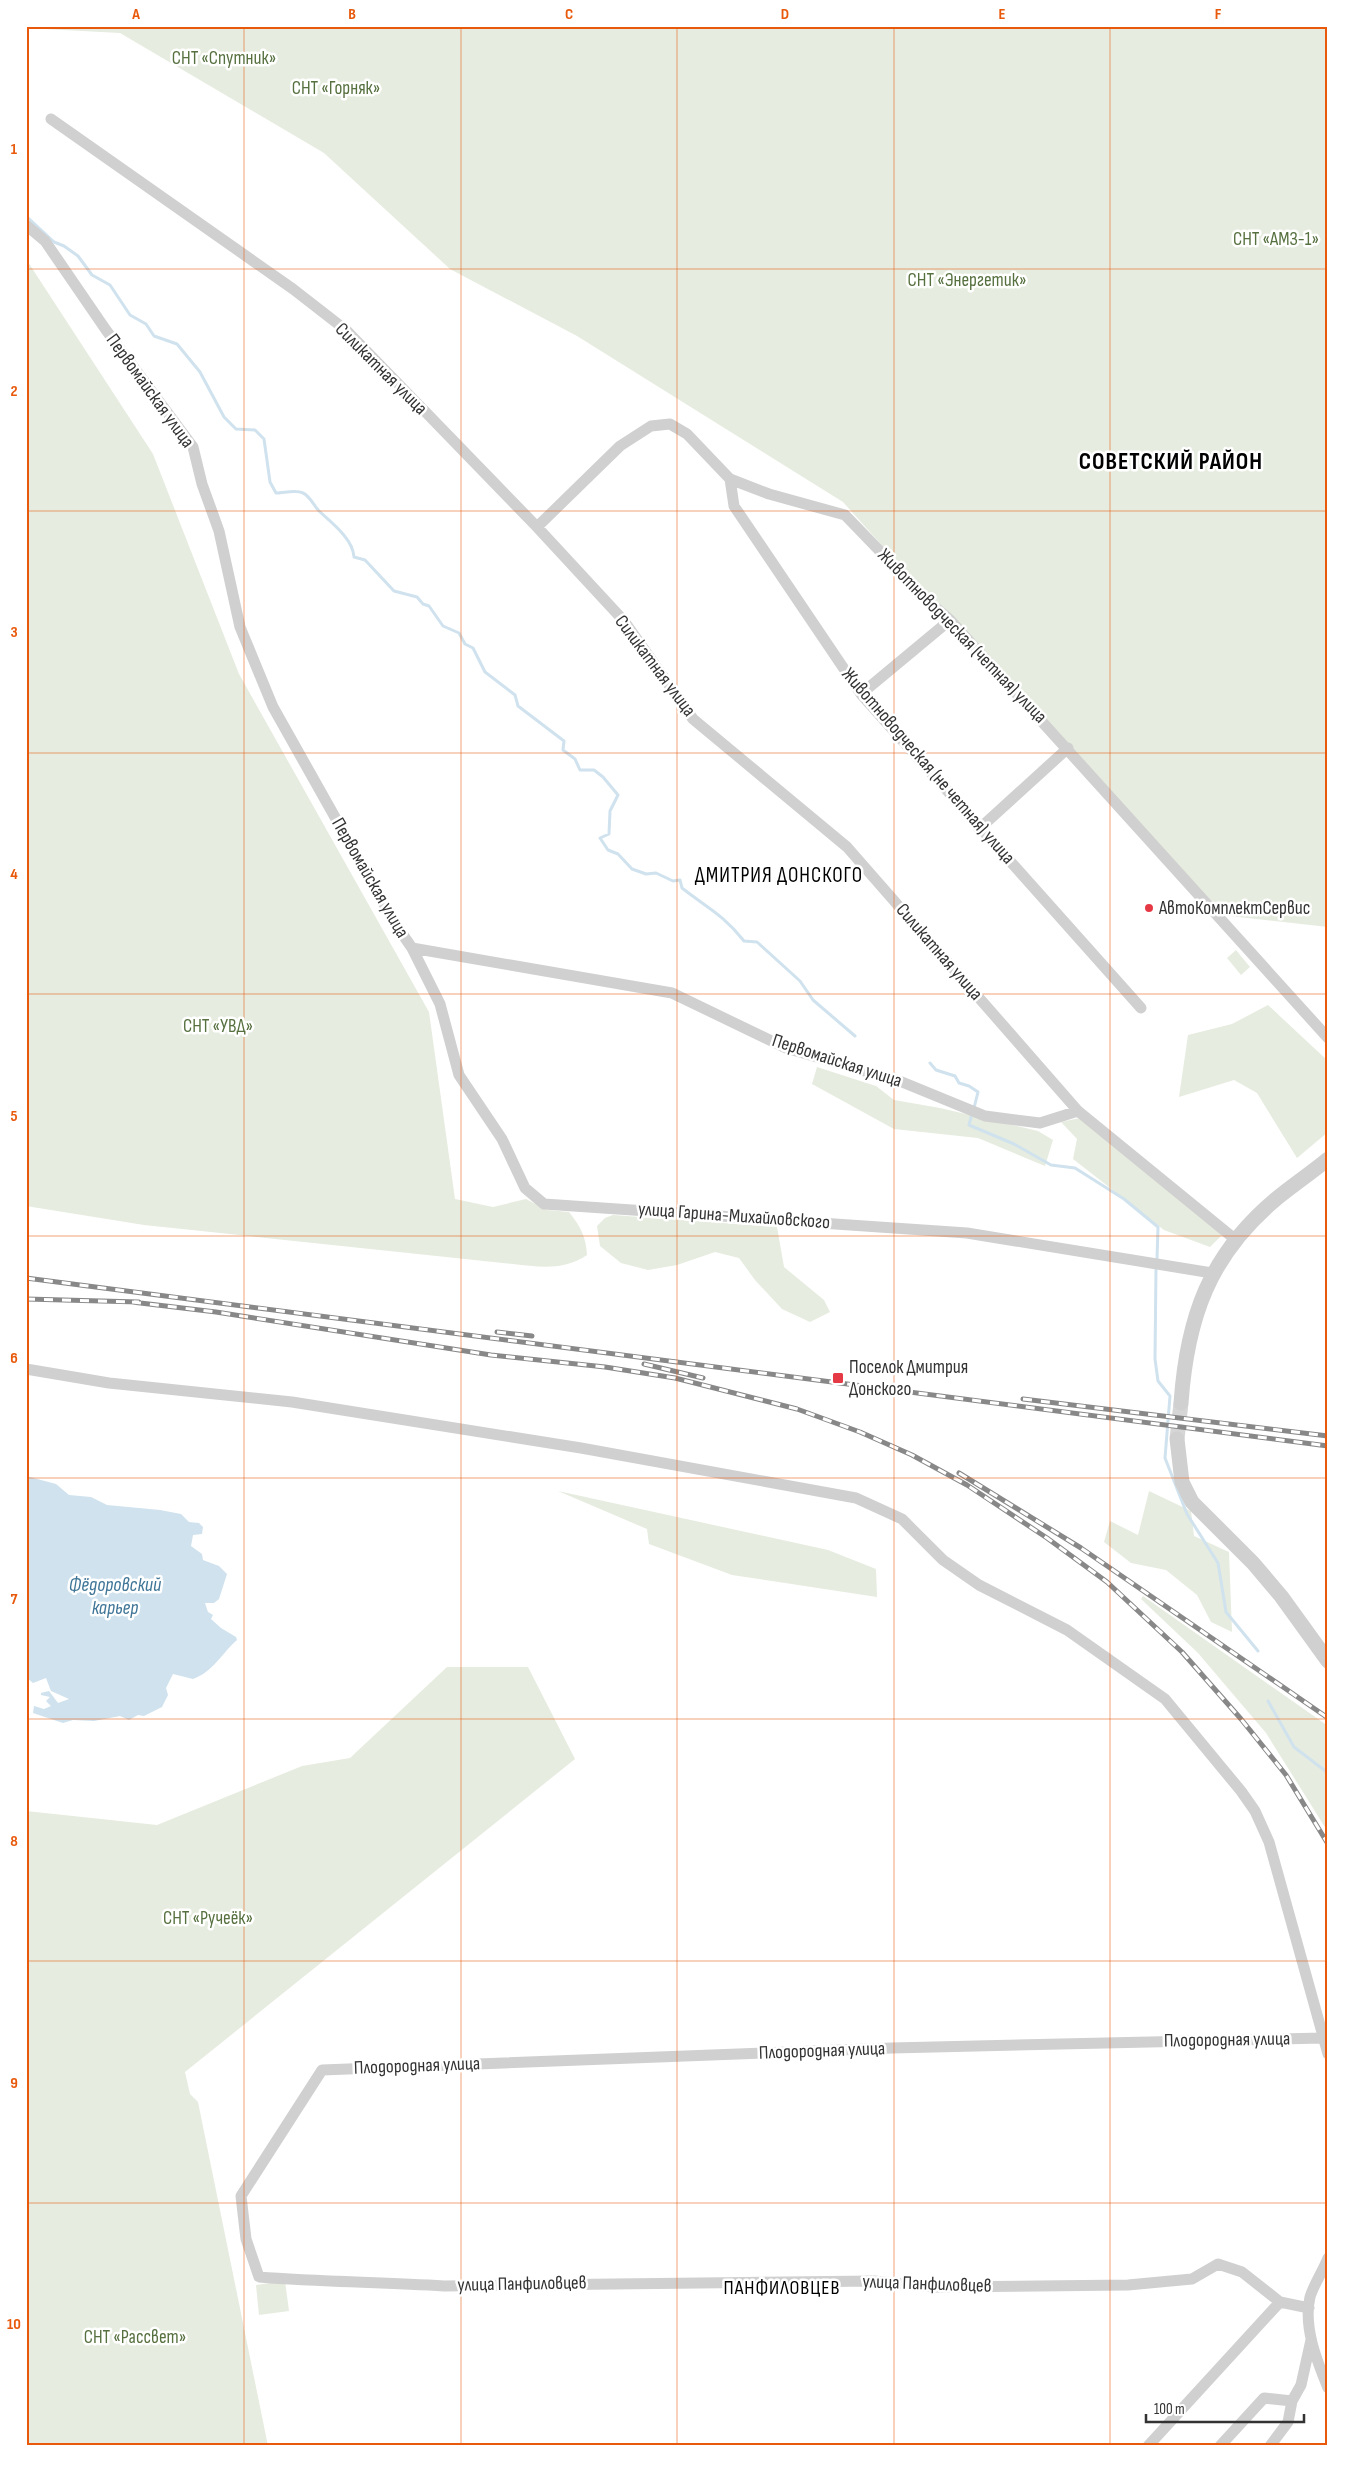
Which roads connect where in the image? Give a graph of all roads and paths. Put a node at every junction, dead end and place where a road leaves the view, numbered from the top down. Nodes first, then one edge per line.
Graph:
1 (51, 119) dead end
2 (26, 225) edge
3 (730, 479) junction
4 (537, 527) junction
5 (950, 620) junction
6 (861, 694) junction
7 (1068, 748) junction
8 (980, 829) junction
9 (412, 948) junction
10 (1141, 1008) dead end
11 (1328, 1038) edge
12 (1078, 1111) junction
13 (1328, 1159) edge
14 (1236, 1240) junction
15 (1212, 1273) junction
16 (26, 1369) edge
17 (1181, 1403) tunnel mouth
18 (1177, 1439) tunnel mouth
19 (1328, 1661) edge
20 (1322, 2038) junction
21 (1328, 2054) edge
22 (1328, 2258) edge
23 (259, 2277) joint
24 (1280, 2302) junction
25 (1309, 2308) junction
26 (1311, 2340) junction
27 (1328, 2388) edge
28 (1292, 2401) junction
29 (1148, 2446) edge
30 (1220, 2446) edge
31 (1270, 2446) edge

1 - 4 street, Силикатная улица
2 - 9 street, Первомайская улица
3 - 4 street, Животноводческая (четная) улица
3 - 5 street, Животноводческая (четная) улица
3 - 6 street, Животноводческая (не четная) улица
4 - 12 street, Силикатная улица
5 - 6 street
5 - 7 street, Животноводческая (четная) улица
6 - 8 street, Животноводческая (не четная) улица
7 - 8 street
7 - 11 street, Животноводческая (четная) улица
8 - 10 street, Животноводческая (не четная) улица
9 - 12 street, Первомайская улица
9 - 15 street, улица Гарина-Михайловского
12 - 14 street, Силикатная улица
13 - 14 street
14 - 15 street
15 - 17 street
16 - 20 street
18 - 19 street
20 - 21 street
20 - 23 street, Плодородная улица
22 - 25 street
23 - 24 street, улица Панфиловцев
24 - 25 street, улица Панфиловцев
24 - 29 street
25 - 26 street
26 - 27 street
26 - 28 street
28 - 30 street
28 - 31 street

